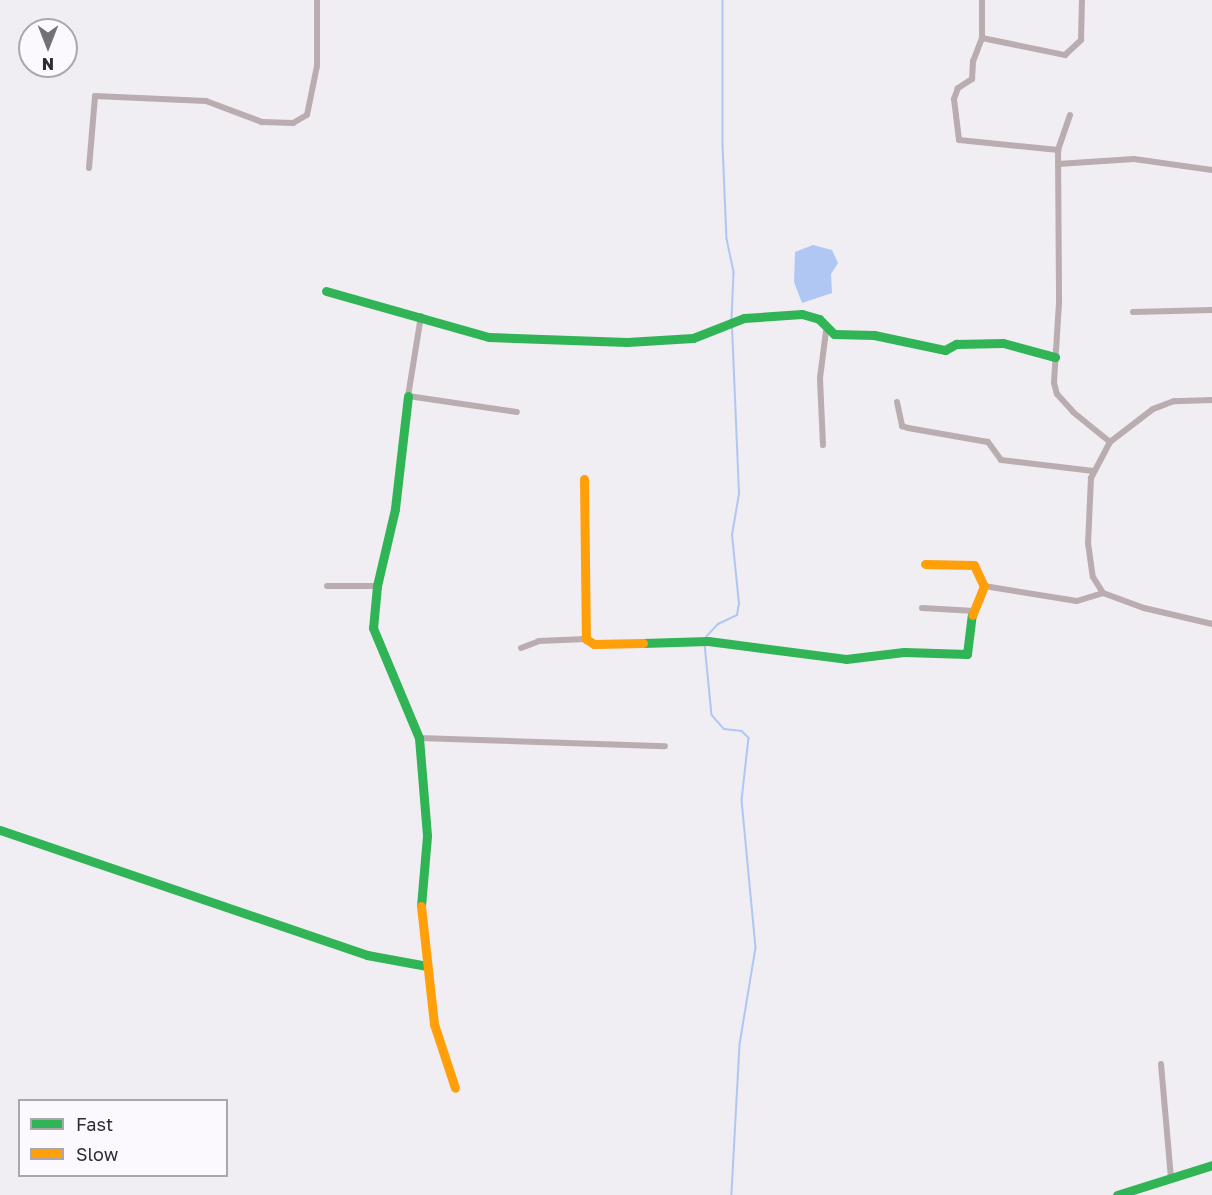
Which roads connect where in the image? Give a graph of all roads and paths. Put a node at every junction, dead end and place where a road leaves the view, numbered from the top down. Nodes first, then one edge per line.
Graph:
1 (317, 0) edge
2 (981, 0) edge
3 (1082, 0) edge
4 (982, 38) junction
5 (1070, 115) dead end
6 (1058, 150) junction
7 (1058, 164) junction
8 (89, 168) dead end
9 (1212, 170) edge
10 (326, 291) dead end
11 (1212, 310) edge
12 (1133, 312) dead end
13 (421, 316) junction
14 (826, 332) junction
15 (1055, 357) junction
16 (408, 396) junction
17 (1212, 400) edge
18 (897, 402) dead end
19 (517, 412) dead end
20 (1110, 442) junction
21 (823, 445) dead end
22 (1093, 471) junction
23 (584, 479) dead end
24 (926, 564) dead end
25 (327, 586) dead end
26 (377, 586) junction
27 (984, 586) junction
28 (1103, 593) junction
29 (922, 608) dead end
30 (975, 611) junction
31 (1212, 624) edge
32 (586, 639) junction
33 (521, 648) dead end
34 (419, 738) junction
35 (665, 746) dead end
36 (0, 830) edge
37 (428, 966) junction
38 (1161, 1064) dead end
39 (455, 1088) dead end
40 (1212, 1166) edge
41 (1171, 1179) junction
42 (1117, 1195) edge
43 (1128, 1195) edge

1 - 8 street
2 - 4 street
3 - 4 street
4 - 6 street
5 - 6 street
6 - 7 street
7 - 9 street
7 - 15 street
10 - 13 street
11 - 12 street
13 - 14 street
13 - 16 street
14 - 15 street
14 - 21 street
15 - 20 street
16 - 19 street
16 - 26 street
17 - 20 street
18 - 22 street
20 - 22 street
22 - 28 street
23 - 32 street
24 - 27 street
25 - 26 street
26 - 34 street
27 - 28 street
27 - 30 street
28 - 31 street
29 - 30 street
30 - 32 street
32 - 33 street
34 - 35 street
34 - 37 street
36 - 37 street
37 - 39 street
38 - 41 street
40 - 41 street
40 - 43 street
41 - 42 street

